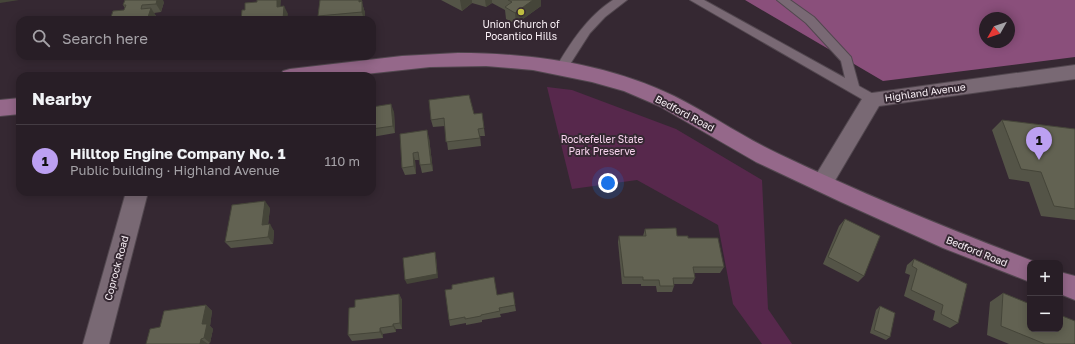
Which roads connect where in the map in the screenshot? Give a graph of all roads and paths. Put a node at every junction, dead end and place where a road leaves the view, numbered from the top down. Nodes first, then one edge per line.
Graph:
1 (621, 0) edge
2 (696, 0) edge
3 (782, 0) edge
4 (561, 69) junction
5 (325, 72) edge
6 (1075, 72) edge
7 (853, 88) junction
8 (872, 98) junction
9 (16, 106) edge
10 (0, 108) edge
11 (822, 183) junction
12 (136, 196) edge
13 (1027, 270) edge
14 (1063, 283) edge
15 (1075, 288) edge
16 (96, 344) edge

1 - 4 lane
2 - 7 lane
3 - 7 lane
4 - 5 main road, Bedford Road
4 - 11 main road, Bedford Road
6 - 8 street, Highland Avenue
7 - 8 lane
8 - 11 street, Highland Avenue
9 - 10 main road
11 - 13 main road, Bedford Road
12 - 16 street, Coprock Road
14 - 15 main road

